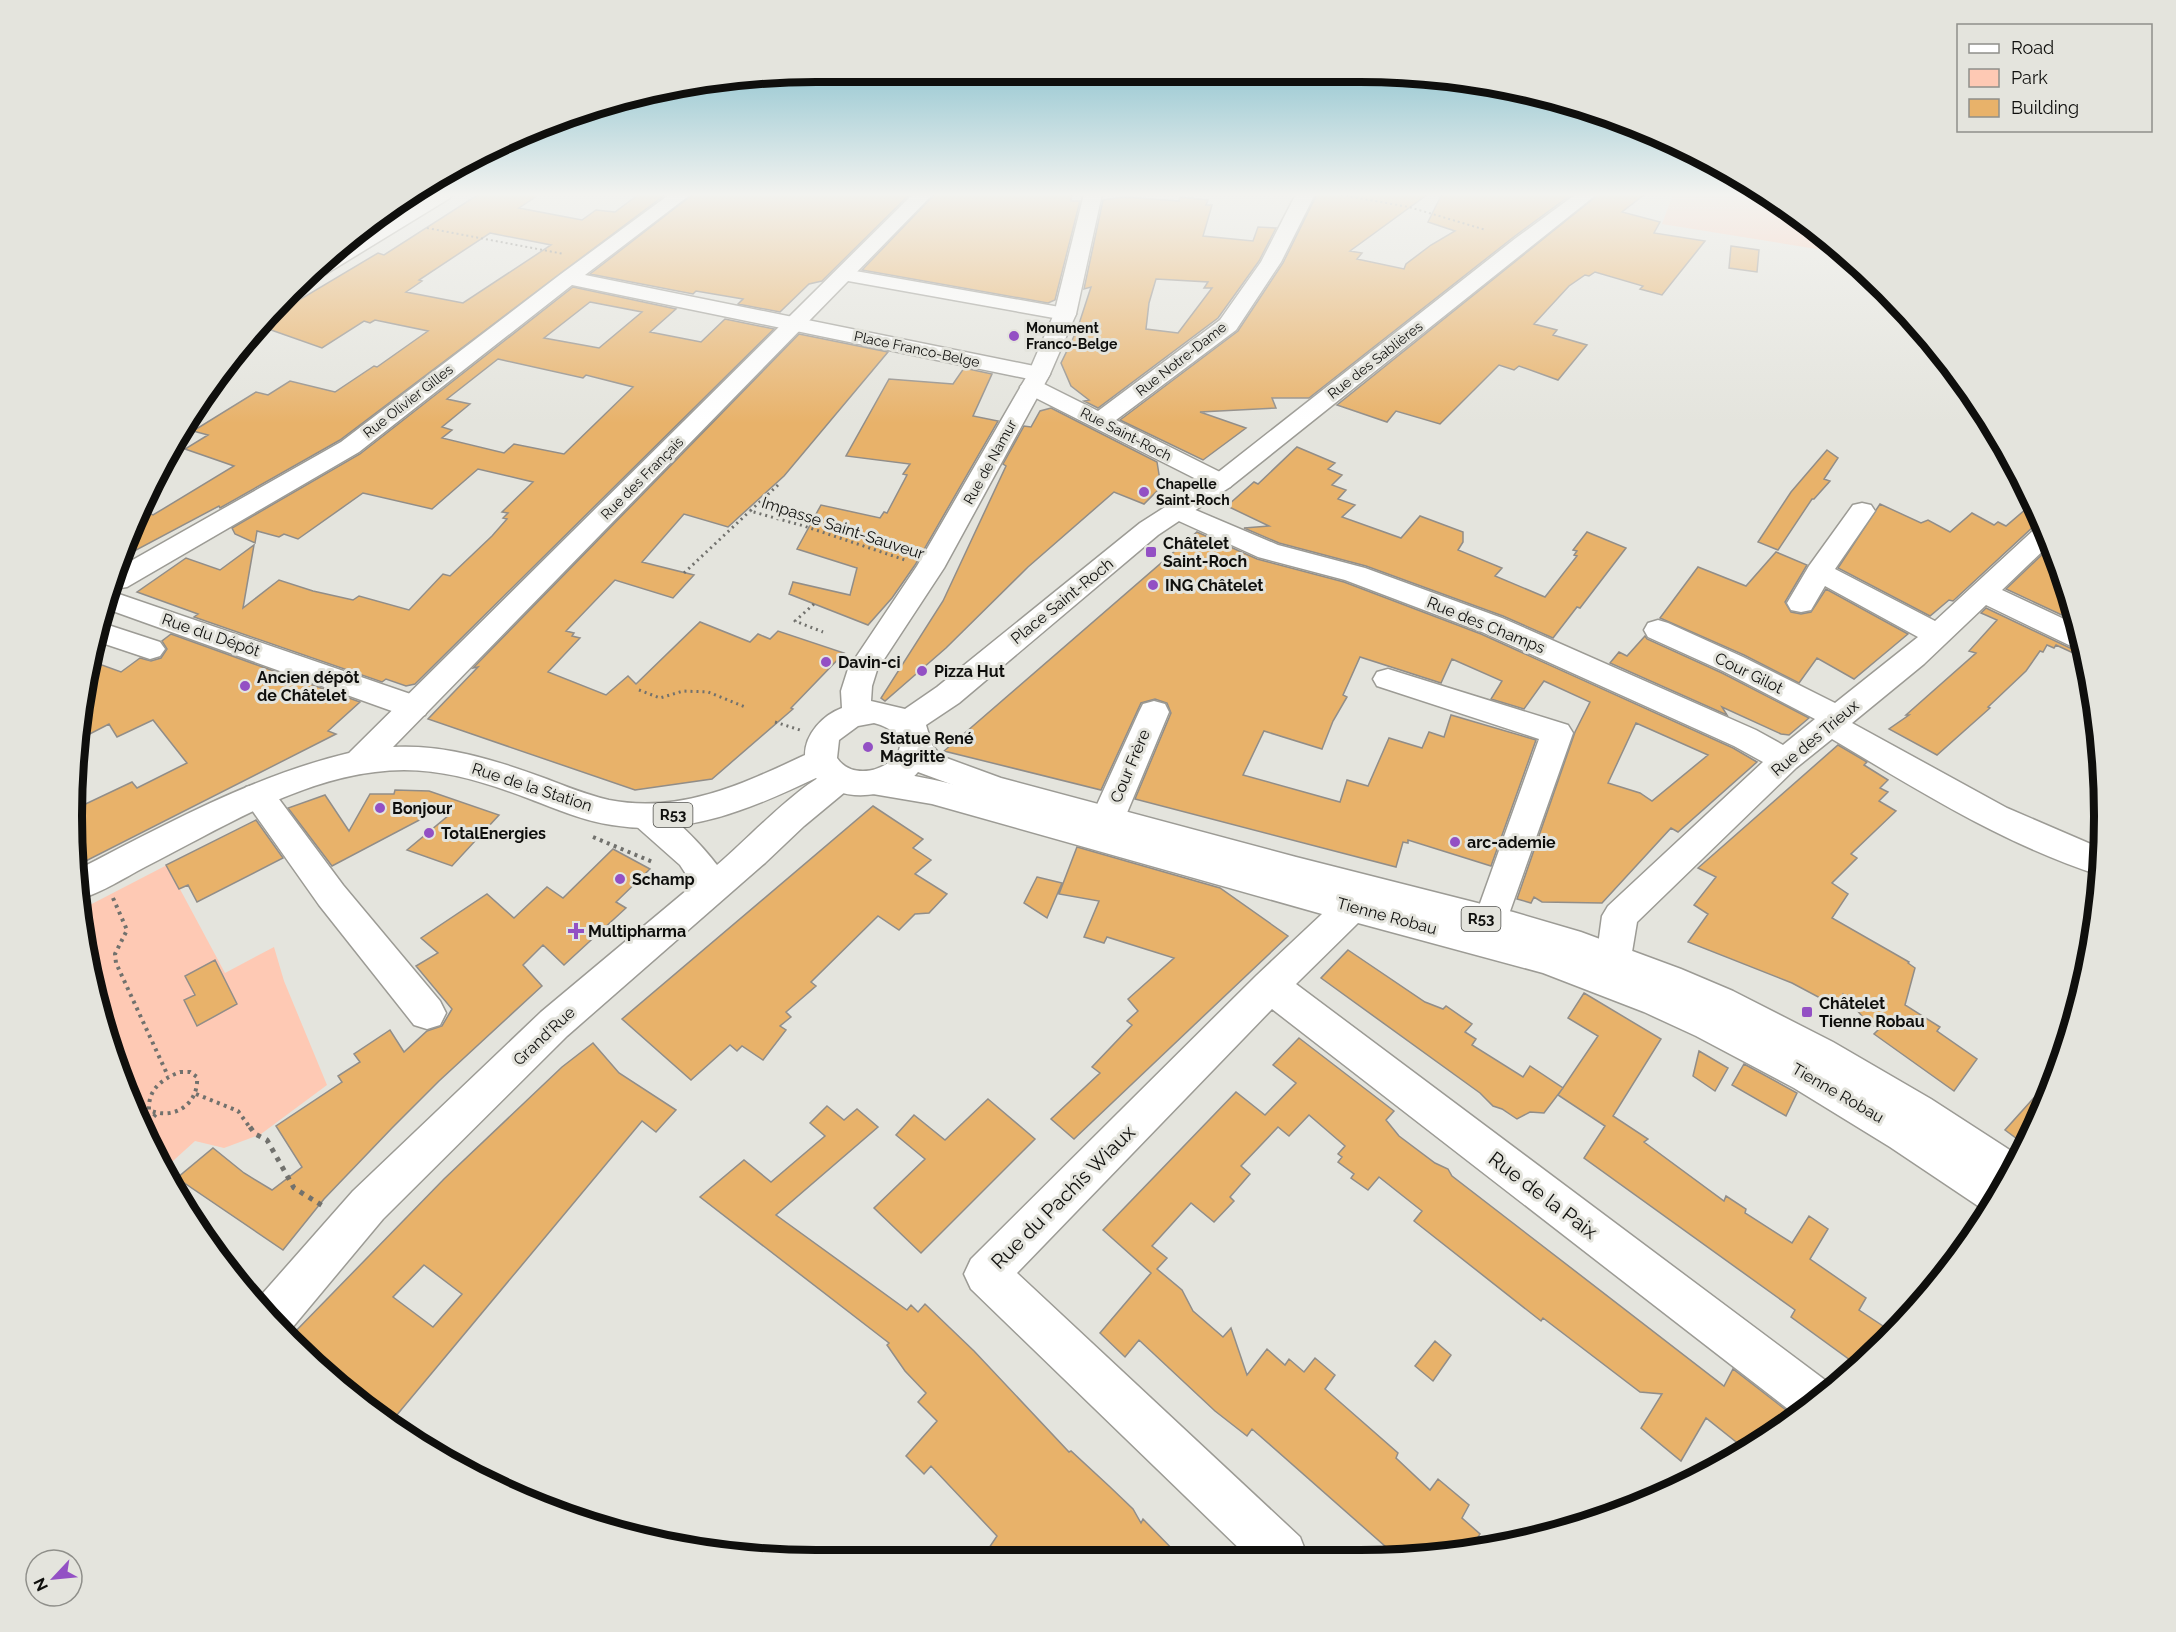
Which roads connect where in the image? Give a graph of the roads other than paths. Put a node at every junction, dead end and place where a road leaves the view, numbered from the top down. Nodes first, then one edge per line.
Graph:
1 (579, 270) edge
2 (849, 270) edge
3 (1075, 270) edge
4 (1265, 270) edge
5 (1488, 270) edge
6 (844, 275) junction
7 (568, 278) junction
8 (1065, 314) junction
9 (796, 323) junction
10 (1035, 380) junction
11 (1100, 421) junction
12 (1221, 482) junction
13 (1179, 511) junction
14 (1862, 511) dead end
15 (2040, 539) edge
16 (1819, 572) junction
17 (122, 578) edge
18 (1984, 592) junction
19 (115, 601) edge
20 (1801, 603) dead end
21 (1658, 630) dead end
22 (105, 634) edge
23 (2071, 634) edge
24 (1938, 635) junction
25 (150, 649) dead end
26 (1388, 679) dead end
27 (414, 707) junction
28 (1154, 712) dead end
29 (859, 714) junction
30 (1834, 721) junction
31 (912, 737) junction
32 (1785, 760) junction
33 (359, 762) junction
34 (845, 775) junction
35 (258, 796) junction
36 (648, 817) junction
37 (1107, 820) junction
38 (2092, 860) edge
39 (90, 880) edge
40 (713, 886) junction
41 (1352, 907) junction
42 (1490, 922) junction
43 (1613, 958) junction
44 (1270, 986) junction
45 (427, 1013) dead end
46 (2003, 1168) edge
47 (1990, 1191) edge
48 (276, 1312) edge
49 (1809, 1396) edge
50 (1277, 1550) edge

1 - 7 street, Rue Olivier Gilles
2 - 6 street, Rue des Français
3 - 8 street, Rue de Namur
4 - 11 street, Rue Notre-Dame
5 - 12 street, Rue des Sablières
6 - 8 street
6 - 9 street, Rue des Français
7 - 9 street, Place Franco-Belge
7 - 17 street, Rue Olivier Gilles
8 - 10 street, Rue de Namur
9 - 10 street, Place Franco-Belge
9 - 27 street, Rue des Français
10 - 11 street, Rue Saint-Roch
10 - 29 street, Rue de Namur
11 - 12 street, Rue Saint-Roch
12 - 13 street, Place Saint-Roch
13 - 31 street, Place Saint-Roch
13 - 32 street, Rue des Champs
14 - 16 street
15 - 18 street, Rue des Trieux
16 - 20 street
16 - 24 street
18 - 23 street
18 - 24 street, Rue des Trieux
19 - 27 street, Rue du Dépôt
21 - 30 street, Cour Gilot
22 - 25 street
24 - 30 street, Rue des Trieux
26 - 42 street
27 - 33 street, Rue des Français
28 - 37 street, Cour Frère
29 - 31 street, R53
29 - 34 street, R53
30 - 32 street, Rue des Trieux
30 - 38 street, Cour Gilot
31 - 34 street, R53
31 - 37 street, Tienne Robau / R53
32 - 43 street, Rue des Trieux
33 - 35 street, Rue de la Station / R53
33 - 36 street, Rue de la Station / R53
34 - 36 street, Rue de la Station / R53
34 - 40 street, Grand'Rue
34 - 41 street, Tienne Robau
35 - 39 street, Rue de la Station / R53
35 - 45 street
36 - 40 street
37 - 42 street, Tienne Robau / R53
40 - 48 street, Grand'Rue
41 - 44 street, Rue du Pachîs Wiaux
41 - 47 street, Tienne Robau
42 - 43 street, Tienne Robau / R53
43 - 46 street, Tienne Robau / R53
44 - 49 street, Rue de la Paix
44 - 50 street, Rue du Pachîs Wiaux

